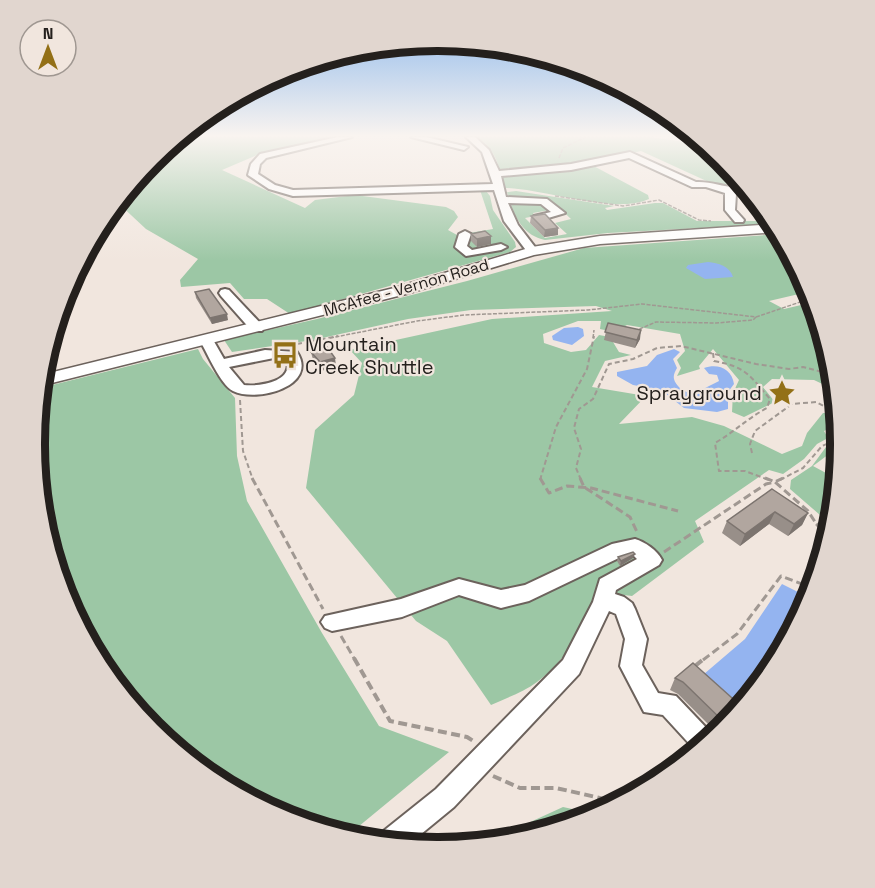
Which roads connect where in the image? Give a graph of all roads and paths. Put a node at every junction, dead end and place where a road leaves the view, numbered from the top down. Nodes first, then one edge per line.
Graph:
1 (258, 178) edge
2 (496, 178) edge
3 (681, 178) edge
4 (498, 187) junction
5 (737, 190) edge
6 (730, 191) junction
7 (554, 196) dead end
8 (501, 200) junction
9 (538, 218) edge
10 (710, 220) dead end
11 (739, 220) dead end
12 (766, 229) edge
13 (465, 234) dead end
14 (501, 247) dead end
15 (532, 251) junction
16 (225, 293) dead end
17 (803, 301) edge
18 (756, 317) junction
19 (256, 328) junction
20 (594, 330) dead end
21 (634, 332) edge
22 (207, 340) junction
23 (267, 352) junction
24 (712, 353) junction
25 (222, 364) junction
26 (823, 372) edge
27 (51, 379) edge
28 (240, 389) junction
29 (828, 408) edge
30 (830, 442) edge
31 (752, 453) dead end
32 (775, 482) junction
33 (584, 487) junction
34 (678, 511) dead end
35 (822, 522) edge
36 (817, 525) junction
37 (821, 528) edge
38 (638, 536) dead end
39 (657, 556) dead end
40 (803, 585) edge
41 (603, 603) junction
42 (332, 622) junction
43 (694, 667) edge
44 (699, 736) edge
45 (491, 752) junction
46 (605, 799) edge
47 (399, 835) edge

1 - 4 street
2 - 4 street
3 - 6 street
4 - 8 street
5 - 6 street
6 - 11 street
7 - 10 path
8 - 9 street
8 - 15 street
12 - 15 main road, McAfee - Vernon Road
13 - 14 street
15 - 19 main road, McAfee - Vernon Road
16 - 19 street
17 - 18 path
18 - 21 path
18 - 23 path
19 - 22 main road, McAfee - Vernon Road
20 - 33 path
22 - 25 street
22 - 27 main road, McAfee - Vernon Road
23 - 25 street
23 - 28 street
24 - 26 path
24 - 32 path
24 - 33 path
25 - 28 street
28 - 42 path
29 - 31 path
30 - 32 path
32 - 36 path
32 - 39 path
33 - 34 path
33 - 38 path
35 - 36 path
36 - 37 path
40 - 43 path
41 - 42 street
41 - 44 street
41 - 45 street
42 - 45 path
45 - 46 path
45 - 47 street

